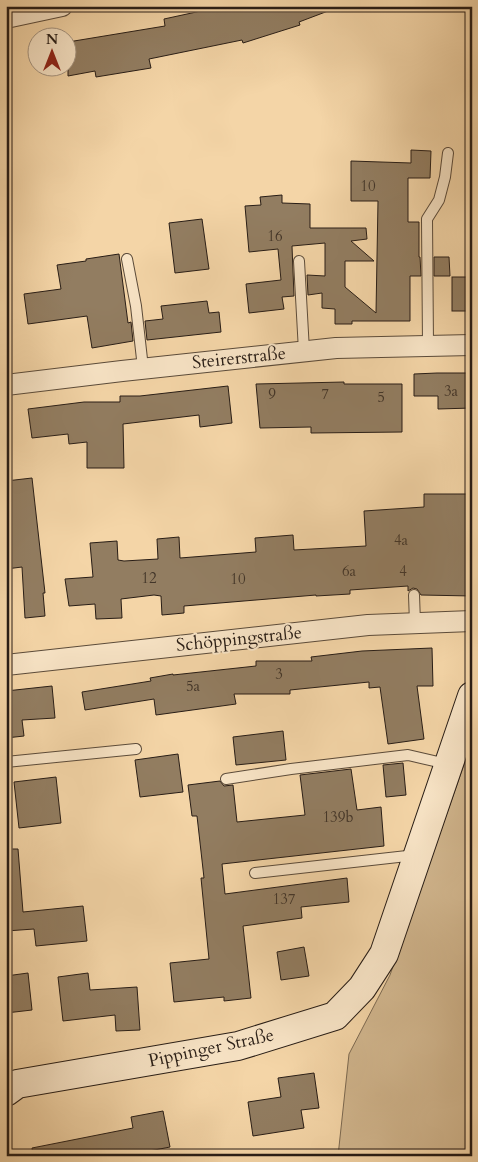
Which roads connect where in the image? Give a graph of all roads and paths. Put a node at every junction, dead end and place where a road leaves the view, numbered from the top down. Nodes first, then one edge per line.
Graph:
1 (62, 6) edge
2 (6, 18) edge
3 (448, 153) dead end
4 (127, 259) dead end
5 (299, 261) dead end
6 (428, 345) junction
7 (472, 345) edge
8 (304, 351) junction
9 (143, 368) junction
10 (6, 385) edge
11 (414, 595) dead end
12 (472, 621) edge
13 (415, 623) junction
14 (6, 665) edge
15 (472, 696) edge
16 (136, 749) dead end
17 (6, 762) edge
18 (448, 764) junction
19 (226, 779) dead end
20 (418, 855) junction
21 (255, 873) dead end
22 (6, 1092) edge

1 - 2 street
3 - 6 lane
4 - 9 lane
5 - 8 lane
6 - 7 street, Steirerstraße
6 - 8 street, Steirerstraße
8 - 9 street, Steirerstraße
9 - 10 street, Steirerstraße
11 - 13 lane
12 - 13 street, Schöppingstraße
13 - 14 street, Schöppingstraße
15 - 18 main road, Pippinger Straße
16 - 17 lane
18 - 19 lane
18 - 20 main road, Pippinger Straße
20 - 21 lane
20 - 22 main road, Pippinger Straße

